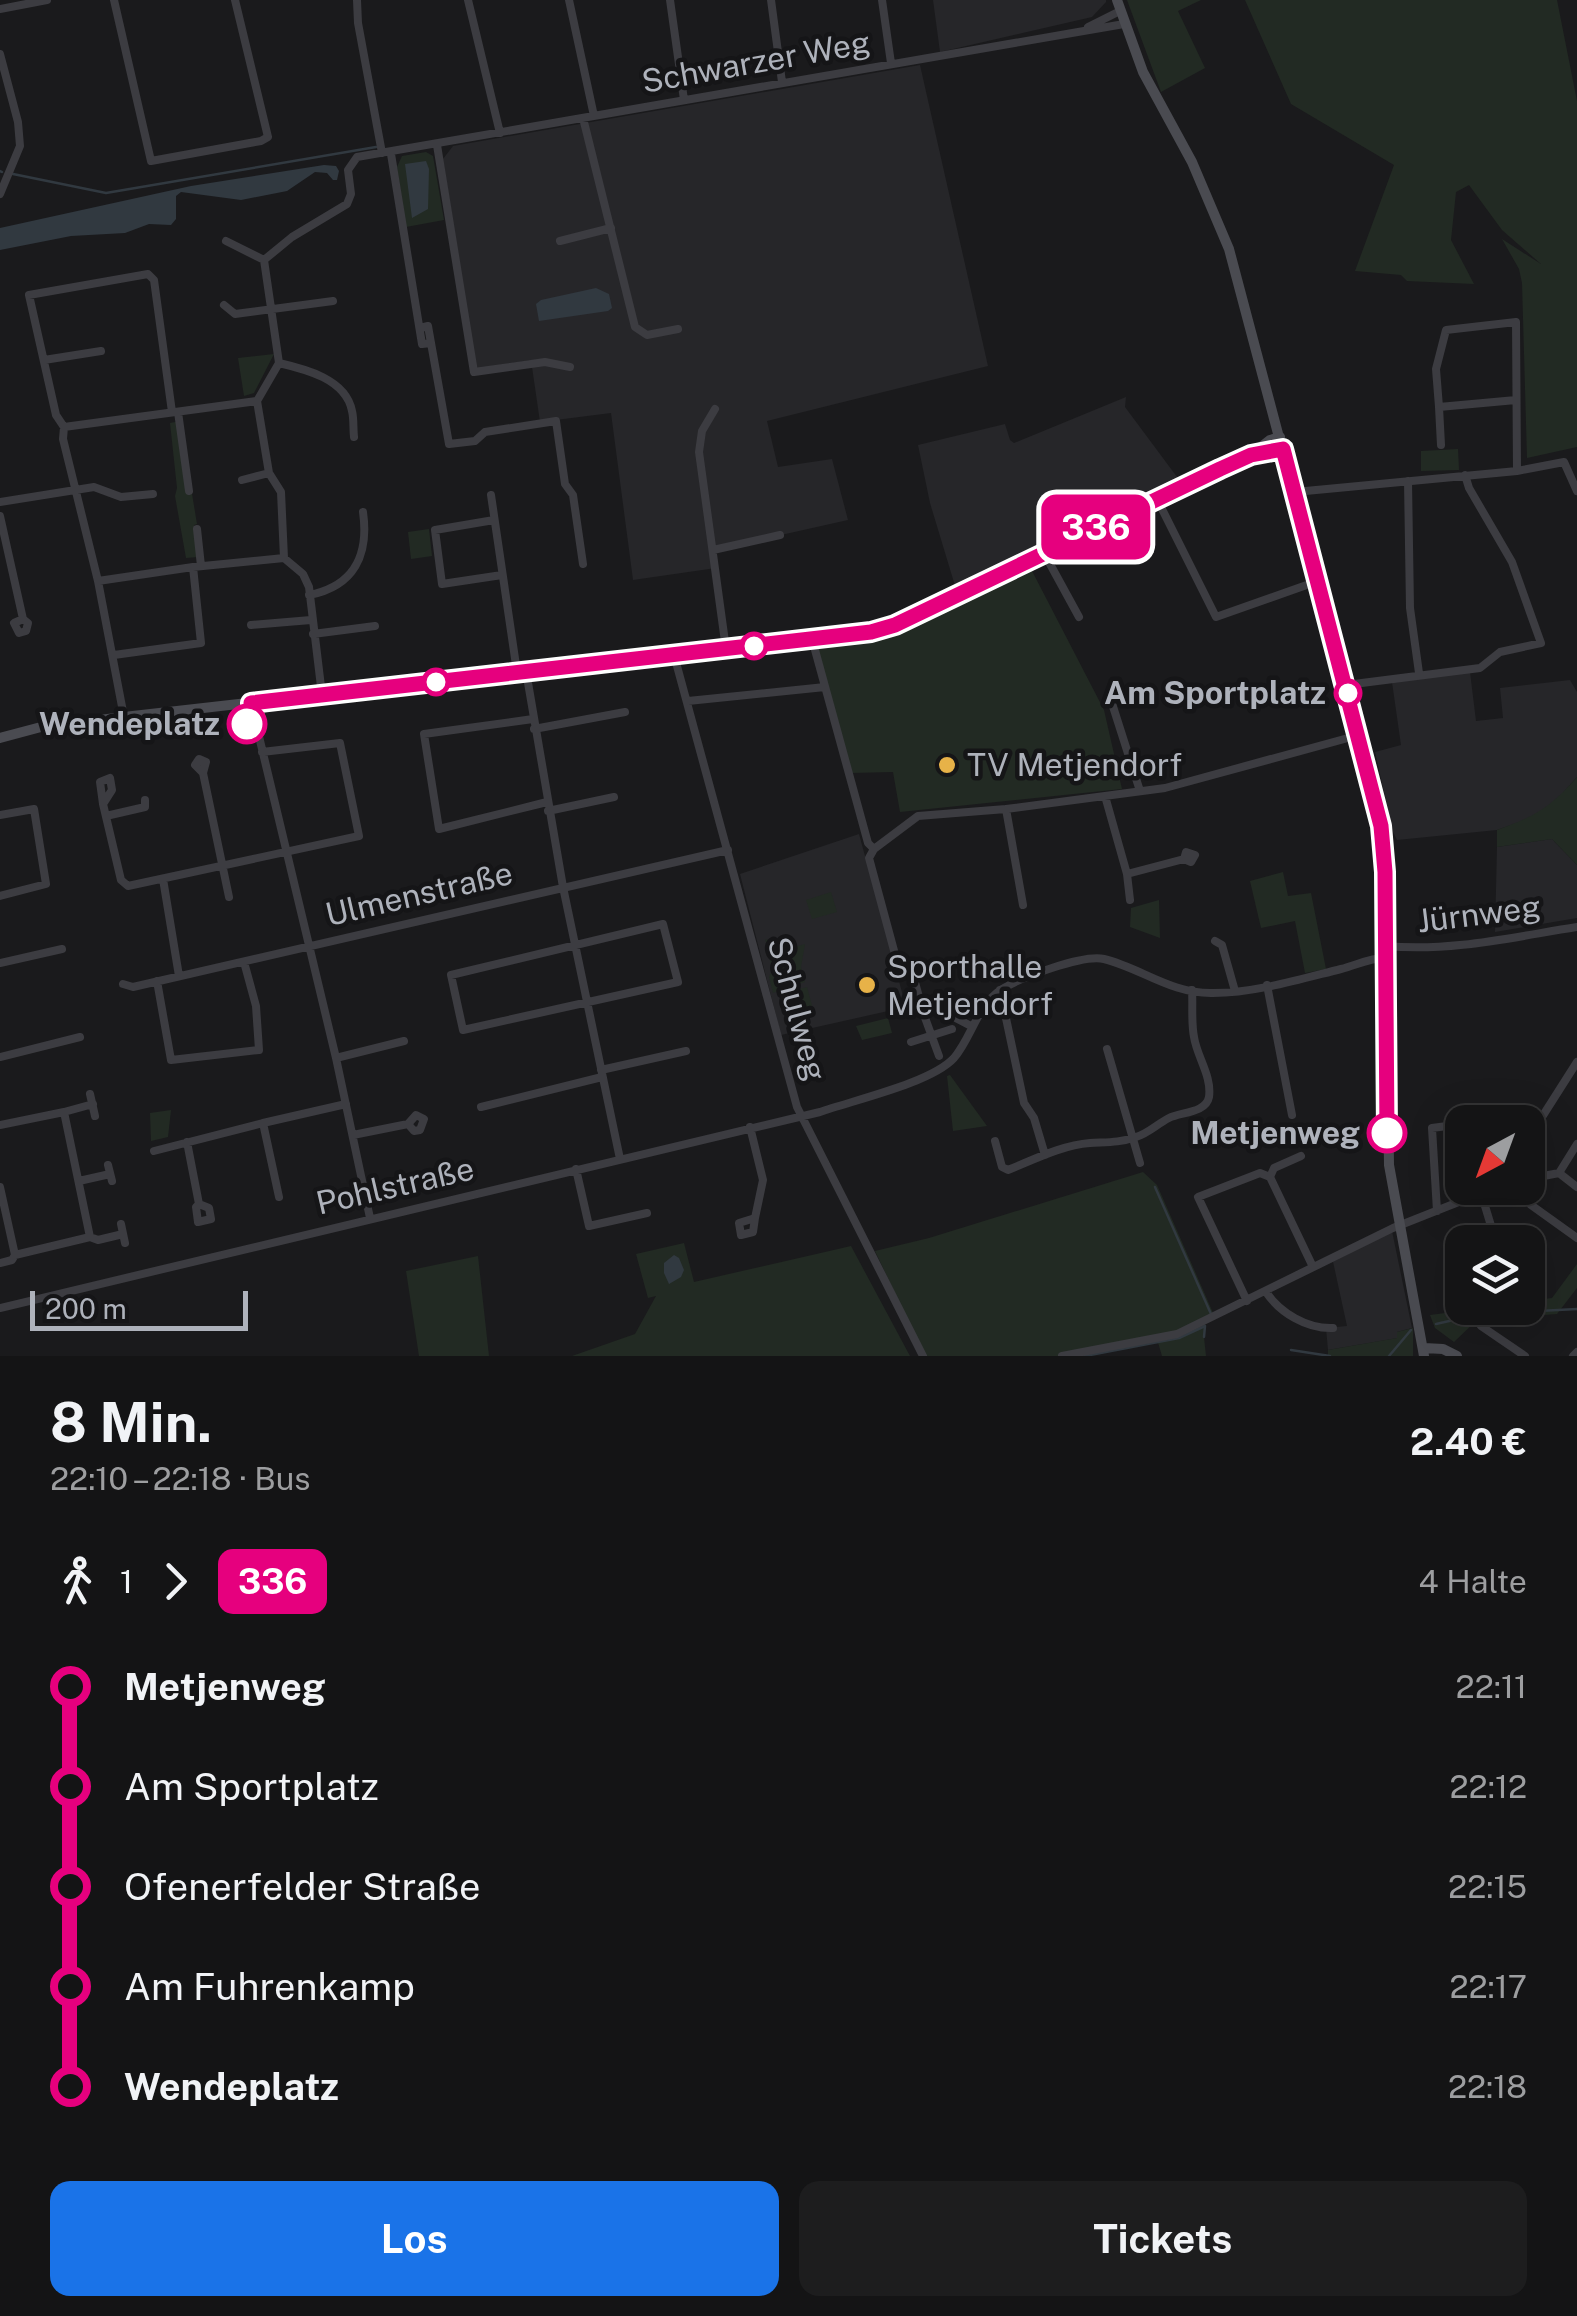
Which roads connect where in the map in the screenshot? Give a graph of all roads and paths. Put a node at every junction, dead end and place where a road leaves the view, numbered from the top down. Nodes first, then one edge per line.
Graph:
1 (46, 0) edge
2 (114, 0) edge
3 (235, 0) edge
4 (358, 0) edge
5 (468, 0) edge
6 (569, 0) edge
7 (670, 0) edge
8 (771, 0) edge
9 (882, 0) edge
10 (0, 10) edge
11 (1121, 13) edge
12 (0, 54) edge
13 (890, 63) junction
14 (782, 82) junction
15 (684, 100) junction
16 (594, 116) junction
17 (583, 118) junction
18 (500, 133) junction
19 (436, 145) junction
20 (387, 153) junction
21 (0, 194) edge
22 (611, 228) junction
23 (226, 241) dead end
24 (560, 242) dead end
25 (264, 260) junction
26 (333, 301) dead end
27 (224, 305) dead end
28 (270, 310) junction
29 (235, 314) junction
30 (229, 327) dead end
31 (678, 330) dead end
32 (101, 351) dead end
33 (44, 360) junction
34 (279, 363) junction
35 (570, 368) dead end
36 (1516, 400) junction
37 (258, 401) junction
38 (1439, 406) junction
39 (715, 409) dead end
40 (175, 412) junction
41 (64, 427) junction
42 (354, 436) dead end
43 (1281, 443) junction
44 (1441, 445) dead end
45 (1517, 471) junction
46 (270, 474) junction
47 (1465, 475) junction
48 (242, 480) dead end
49 (1408, 481) junction
50 (75, 489) junction
51 (189, 491) dead end
52 (1577, 491) edge
53 (1295, 492) junction
54 (153, 494) dead end
55 (490, 496) dead end
56 (1157, 498) junction
57 (0, 502) edge
58 (363, 512) dead end
59 (0, 516) edge
60 (494, 520) junction
61 (197, 529) dead end
62 (780, 535) dead end
63 (714, 550) junction
64 (1044, 553) junction
65 (284, 558) junction
66 (583, 564) dead end
67 (197, 566) junction
68 (502, 574) junction
69 (98, 580) junction
70 (1318, 581) junction
71 (309, 595) junction
72 (1079, 617) dead end
73 (23, 619) dead end
74 (311, 620) junction
75 (251, 625) dead end
76 (376, 626) dead end
77 (313, 634) junction
78 (812, 639) junction
79 (726, 649) junction
80 (114, 655) junction
81 (674, 655) junction
82 (522, 672) junction
83 (1418, 674) junction
84 (1346, 686) junction
85 (824, 687) junction
86 (1109, 694) dead end
87 (322, 695) junction
88 (688, 701) junction
89 (251, 703) junction
90 (625, 712) dead end
91 (124, 717) junction
92 (534, 724) junction
93 (1359, 735) junction
94 (0, 738) edge
95 (262, 752) junction
96 (203, 773) dead end
97 (1140, 791) junction
98 (614, 796) dead end
99 (1105, 796) junction
100 (145, 800) dead end
101 (104, 804) dead end
102 (547, 806) junction
103 (1006, 809) junction
104 (0, 815) edge
105 (106, 816) junction
106 (874, 849) junction
107 (728, 850) junction
108 (285, 852) junction
109 (1184, 859) dead end
110 (222, 866) junction
111 (1127, 874) junction
112 (164, 879) junction
113 (562, 887) junction
114 (0, 896) edge
115 (229, 897) dead end
116 (1130, 900) dead end
117 (1023, 905) dead end
118 (1577, 927) edge
119 (1215, 940) dead end
120 (310, 945) junction
121 (574, 946) junction
122 (1386, 946) junction
123 (62, 949) dead end
124 (1386, 958) junction
125 (0, 962) edge
126 (244, 962) junction
127 (912, 968) dead end
128 (899, 969) dead end
129 (179, 976) junction
130 (157, 981) junction
131 (122, 984) dead end
132 (1267, 984) junction
133 (1000, 990) junction
134 (1192, 990) junction
135 (1235, 992) junction
136 (588, 1001) junction
137 (924, 1015) dead end
138 (971, 1026) junction
139 (952, 1029) dead end
140 (932, 1036) junction
141 (80, 1037) dead end
142 (404, 1041) dead end
143 (911, 1042) dead end
144 (1106, 1048) dead end
145 (686, 1051) dead end
146 (0, 1056) edge
147 (939, 1056) dead end
148 (336, 1058) junction
149 (1577, 1062) edge
150 (601, 1074) junction
151 (346, 1104) junction
152 (481, 1107) dead end
153 (64, 1112) junction
154 (1545, 1112) edge
155 (802, 1115) junction
156 (1292, 1115) dead end
157 (96, 1116) dead end
158 (263, 1123) junction
159 (408, 1124) dead end
160 (0, 1126) edge
161 (1445, 1126) edge
162 (750, 1127) junction
163 (353, 1136) junction
164 (1133, 1138) junction
165 (995, 1141) dead end
166 (187, 1142) junction
167 (1577, 1144) edge
168 (154, 1151) dead end
169 (1044, 1155) junction
170 (1301, 1156) dead end
171 (620, 1159) junction
172 (1140, 1163) dead end
173 (576, 1169) junction
174 (110, 1173) dead end
175 (1558, 1174) junction
176 (1545, 1176) edge
177 (1270, 1177) junction
178 (80, 1181) junction
179 (1577, 1187) edge
180 (0, 1189) edge
181 (279, 1197) dead end
182 (200, 1204) dead end
183 (1453, 1205) edge
184 (1531, 1205) edge
185 (1437, 1212) junction
186 (647, 1213) dead end
187 (370, 1218) junction
188 (755, 1218) dead end
189 (1400, 1225) junction
190 (123, 1234) dead end
191 (90, 1237) junction
192 (1577, 1238) edge
193 (14, 1255) junction
194 (0, 1263) edge
195 (1313, 1267) junction
196 (1266, 1292) junction
197 (1247, 1301) junction
198 (0, 1308) edge
199 (1482, 1326) dead end
200 (1333, 1328) dead end
201 (1424, 1352) edge
202 (923, 1356) edge
203 (1062, 1356) edge
204 (1457, 1356) edge
205 (1524, 1356) edge

1 - 10 street
2 - 3 street
4 - 20 street
5 - 18 street
6 - 16 street
7 - 15 street
8 - 14 street
9 - 13 street
11 - 13 street, Schwarzer Weg
11 - 43 street
12 - 21 street
13 - 14 street, Schwarzer Weg
14 - 15 street, Schwarzer Weg
15 - 16 street, Schwarzer Weg
16 - 17 street, Schwarzer Weg
17 - 18 street, Schwarzer Weg
17 - 22 street
18 - 19 street, Schwarzer Weg
19 - 20 street, Schwarzer Weg
19 - 35 street
20 - 25 street, Schwarzer Weg
20 - 66 street
22 - 24 street
22 - 31 street
23 - 25 street
25 - 28 street
26 - 28 street
27 - 29 street
28 - 29 street
28 - 34 street
29 - 30 street
32 - 33 street
33 - 40 street
33 - 41 street
34 - 37 street
34 - 42 street
36 - 38 street
36 - 38 street
36 - 45 street
37 - 40 street
37 - 46 street
38 - 44 street
39 - 63 street
40 - 41 street
40 - 51 street
41 - 50 street
43 - 53 street
43 - 56 street
45 - 47 street
45 - 52 street
46 - 48 street
46 - 65 street
47 - 49 street
47 - 83 street
49 - 53 street
49 - 83 street
50 - 54 street
50 - 57 street
50 - 69 street
53 - 70 street
55 - 60 street
56 - 64 street
56 - 70 street
58 - 71 street
59 - 73 street
60 - 68 street
60 - 68 street
61 - 67 street
62 - 63 street
63 - 79 street
64 - 72 street
64 - 78 street
65 - 67 street
65 - 71 street
67 - 69 street
67 - 80 street
68 - 82 street
69 - 80 street
70 - 84 street
71 - 74 street
74 - 75 street
74 - 77 street
76 - 77 street
77 - 87 street
78 - 79 street
78 - 85 street
79 - 81 street
80 - 91 street
81 - 82 street
81 - 88 street, Schulweg
82 - 87 street
82 - 92 street
83 - 84 street
84 - 93 street
85 - 88 street
85 - 106 street
86 - 97 street
87 - 89 street
88 - 107 street, Schulweg
89 - 91 street
89 - 95 street
90 - 92 street
91 - 94 street
92 - 102 street
92 - 102 street
93 - 97 street
93 - 122 street
95 - 108 street
95 - 108 street
96 - 110 street
97 - 99 street
98 - 102 street
99 - 103 street
99 - 111 street
100 - 105 street
101 - 105 street
102 - 113 street
103 - 106 street
103 - 117 street
104 - 114 street
105 - 112 street
106 - 128 street
107 - 113 street, Ulmenstraße
107 - 155 street, Schulweg
108 - 110 street
108 - 120 street
109 - 111 street
110 - 112 street
110 - 115 street
111 - 116 street
112 - 129 street
113 - 120 street, Ulmenstraße
113 - 121 street
118 - 122 street, Jürnweg
119 - 135 street
120 - 126 street, Ulmenstraße
120 - 148 street
121 - 136 street
121 - 136 street
121 - 136 street
122 - 124 street
123 - 125 street
124 - 132 street
124 - 189 street
126 - 129 street, Ulmenstraße
126 - 130 street
127 - 138 street
129 - 130 street, Ulmenstraße
130 - 131 street, Ulmenstraße
132 - 135 street
132 - 156 street
133 - 134 street
133 - 138 street, Pohlstraße
133 - 169 street
134 - 135 street
134 - 164 street
136 - 150 street
137 - 140 street
138 - 155 street, Pohlstraße
139 - 140 street
140 - 143 street
140 - 147 street
141 - 146 street
142 - 148 street
144 - 164 street
145 - 150 street
148 - 151 street
149 - 154 street
150 - 152 street
150 - 171 street
151 - 158 street
151 - 163 street
153 - 157 street
153 - 160 street
153 - 178 street
155 - 162 street, Pohlstraße
155 - 202 street, Schulweg
158 - 166 street
158 - 181 street
159 - 163 street
161 - 185 street
162 - 171 street, Pohlstraße
162 - 188 street
163 - 187 street
164 - 169 street
164 - 172 street
165 - 169 street
166 - 168 street
166 - 182 street
167 - 175 street
170 - 177 street
171 - 173 street, Pohlstraße
173 - 186 street
173 - 187 street, Pohlstraße
174 - 178 street
175 - 176 street
175 - 179 street
177 - 195 street
177 - 197 street
178 - 191 street
180 - 193 street
183 - 185 street
184 - 192 street
185 - 189 street
187 - 198 street, Pohlstraße
189 - 195 street
189 - 201 street
190 - 191 street
191 - 193 street
193 - 194 street
195 - 196 street
196 - 197 street
196 - 200 street
197 - 203 street
199 - 205 street
201 - 204 street

